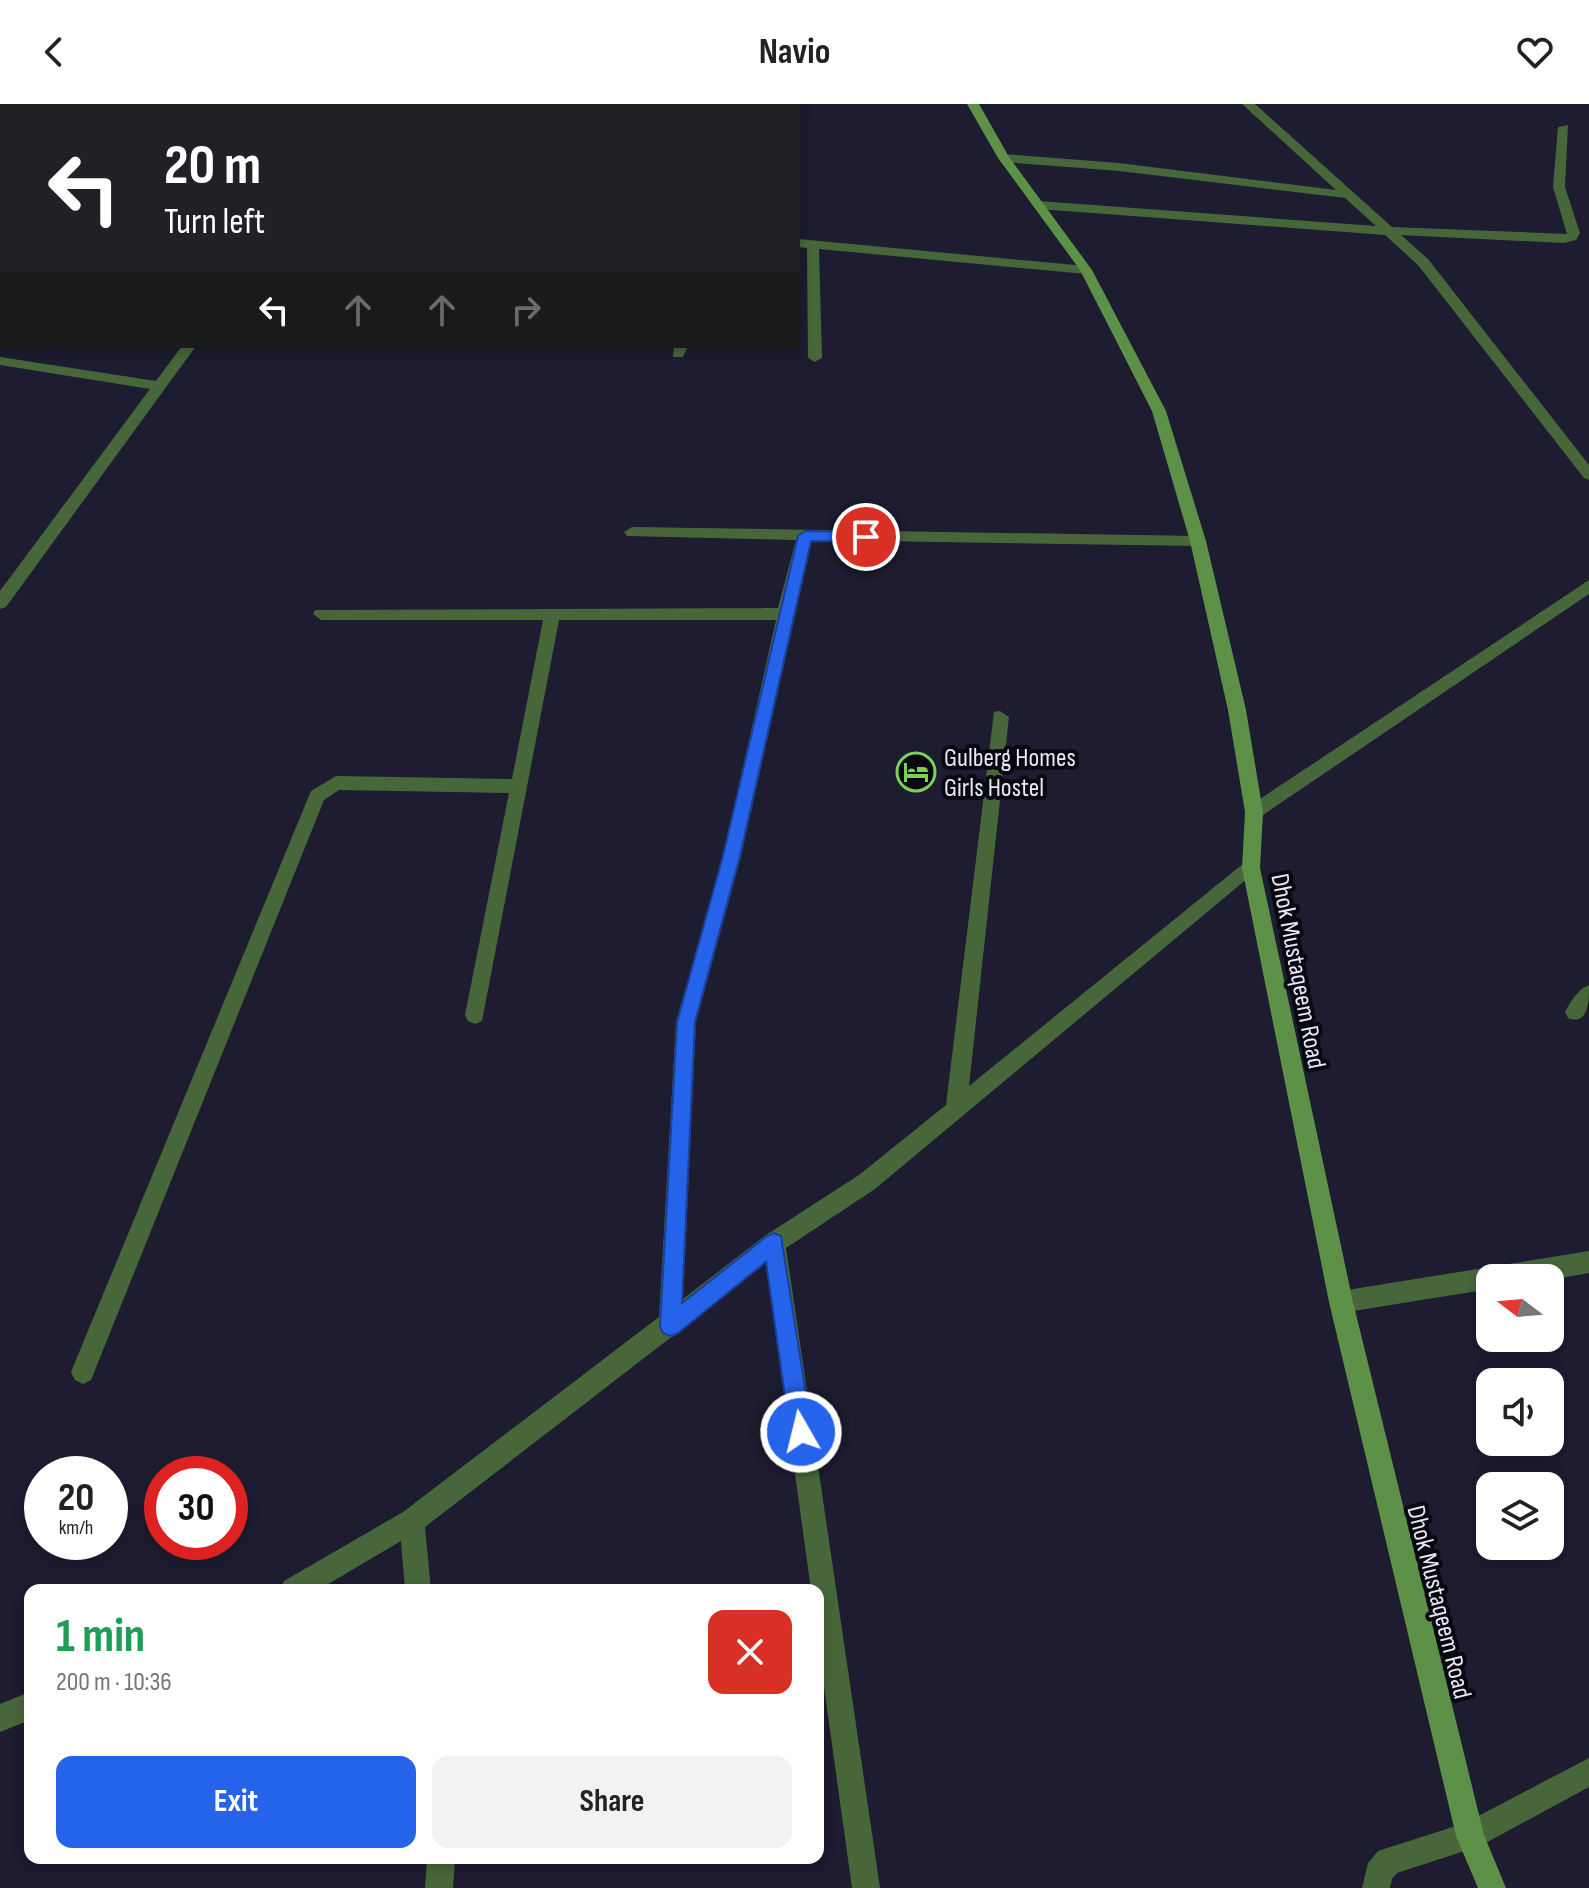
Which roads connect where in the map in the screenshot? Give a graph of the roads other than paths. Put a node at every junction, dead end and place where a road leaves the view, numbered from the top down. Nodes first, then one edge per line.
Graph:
1 (973, 104) edge
2 (1248, 104) edge
3 (1564, 127) dead end
4 (1004, 158) junction
5 (1347, 195) junction
6 (1039, 205) junction
7 (1388, 231) junction
8 (800, 243) edge
9 (813, 245) junction
10 (1086, 270) junction
11 (188, 348) edge
12 (815, 358) dead end
13 (0, 361) edge
14 (160, 386) junction
15 (1589, 475) edge
16 (632, 532) dead end
17 (805, 536) junction
18 (1198, 541) junction
19 (1589, 586) edge
20 (0, 603) edge
21 (321, 614) dead end
22 (785, 614) junction
23 (552, 615) junction
24 (1000, 717) dead end
25 (519, 786) junction
26 (1254, 812) junction
27 (1251, 868) junction
28 (1589, 994) edge
29 (1575, 1012) dead end
30 (475, 1015) dead end
31 (956, 1108) junction
32 (774, 1243) junction
33 (1589, 1262) edge
34 (1564, 1266) edge
35 (1476, 1280) edge
36 (1341, 1302) junction
37 (670, 1326) junction
38 (83, 1372) dead end
39 (412, 1521) junction
40 (303, 1584) edge
41 (417, 1584) edge
42 (823, 1584) edge
43 (824, 1594) edge
44 (24, 1708) edge
45 (0, 1718) edge
46 (1589, 1772) edge
47 (1470, 1836) junction
48 (441, 1864) edge
49 (439, 1888) edge
50 (866, 1888) edge
51 (1376, 1888) edge
52 (1492, 1888) edge

1 - 4 street, Dhok Mustaqeem Road
2 - 5 street
3 - 7 street
4 - 5 street
4 - 6 street, Dhok Mustaqeem Road
5 - 7 street
6 - 7 street
6 - 10 street, Dhok Mustaqeem Road
7 - 15 street
8 - 9 street
9 - 10 street
9 - 12 street
10 - 18 street, Dhok Mustaqeem Road
11 - 14 street
13 - 14 street
14 - 20 street
16 - 17 street
17 - 18 street
17 - 22 street
18 - 26 street, Dhok Mustaqeem Road
19 - 26 street
21 - 23 street
22 - 23 street
22 - 37 street
23 - 25 street
24 - 31 street
25 - 30 street
25 - 38 street
26 - 27 street, Dhok Mustaqeem Road
27 - 31 street
27 - 36 street, Dhok Mustaqeem Road
28 - 29 street
31 - 32 street
32 - 37 street
32 - 42 street
33 - 34 street
35 - 36 street
36 - 47 street, Dhok Mustaqeem Road
37 - 39 street
39 - 40 street
39 - 41 street
43 - 50 street
44 - 45 street
46 - 47 street
47 - 51 street
47 - 52 street, Dhok Mustaqeem Road
48 - 49 street

